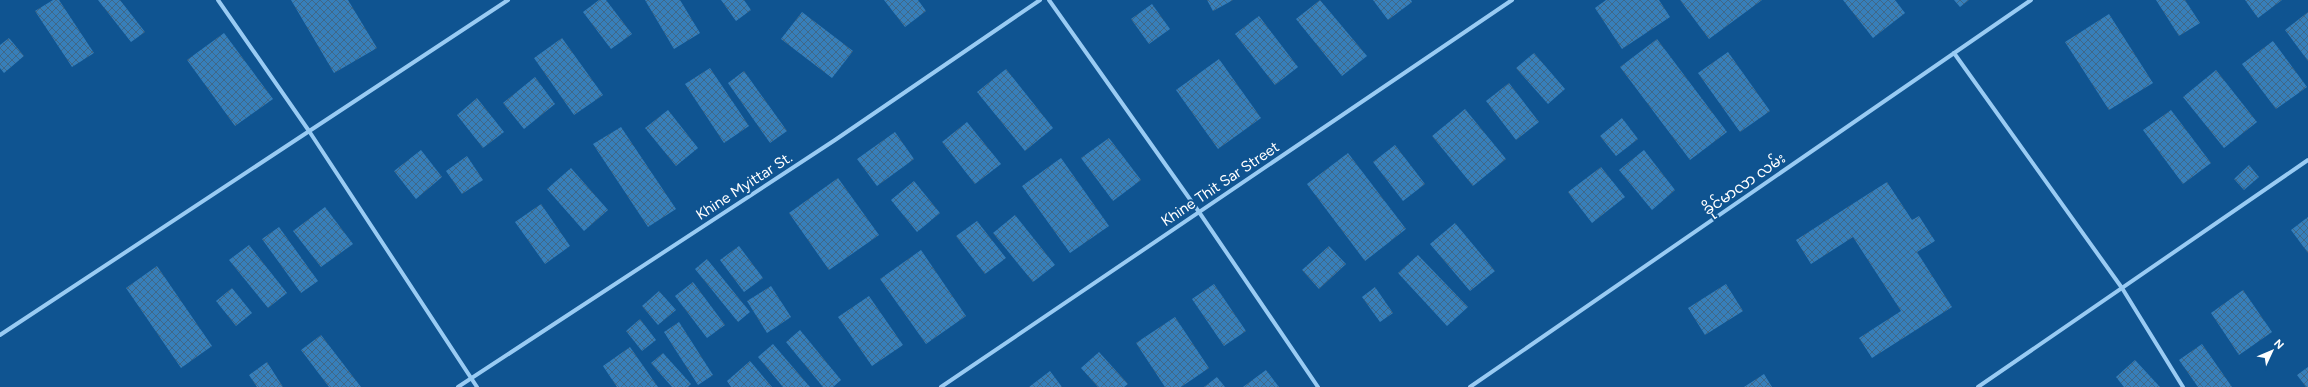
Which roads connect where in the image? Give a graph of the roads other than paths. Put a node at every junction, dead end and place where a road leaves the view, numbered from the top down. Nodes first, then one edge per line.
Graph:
1 (218, 0) edge
2 (508, 0) edge
3 (1040, 0) edge
4 (1049, 0) edge
5 (1512, 0) edge
6 (2031, 0) edge
7 (1954, 53) junction
8 (309, 131) junction
9 (2308, 160) edge
10 (1199, 212) junction
11 (2122, 288) junction
12 (0, 335) edge
13 (472, 378) junction
14 (458, 387) edge
15 (477, 387) edge
16 (941, 387) edge
17 (1318, 387) edge
18 (1470, 387) edge
19 (1978, 387) edge
20 (2183, 387) edge

1 - 8 street
2 - 8 street
3 - 13 street, Khine Myittar St.
4 - 10 street
5 - 10 street, Khine Thit Sar Street
6 - 7 street, ခိုင်မာလာ လမ်း
7 - 11 street
7 - 18 street, ခိုင်မာလာ လမ်း
8 - 12 street
8 - 13 street
9 - 11 street
10 - 16 street, Khine Thit Sar Street
10 - 17 street
11 - 19 street
11 - 20 street
13 - 14 street, Khine Myittar St.
13 - 15 street

